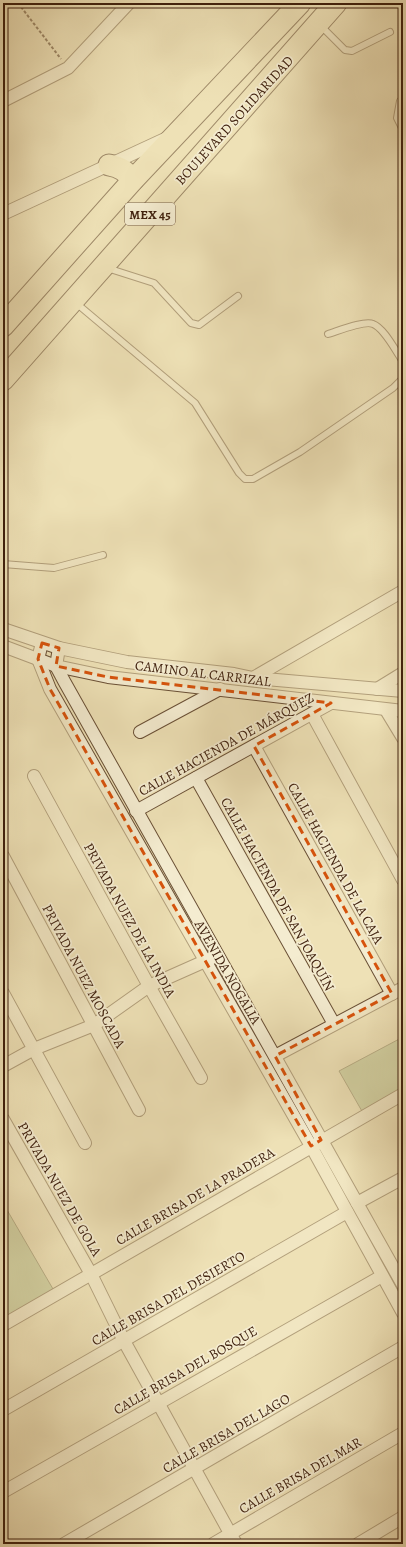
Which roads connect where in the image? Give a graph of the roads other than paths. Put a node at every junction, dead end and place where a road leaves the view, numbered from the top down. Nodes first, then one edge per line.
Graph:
1 (129, 3) edge
2 (300, 3) edge
3 (336, 3) edge
4 (319, 24) junction
5 (390, 32) dead end
6 (403, 99) edge
7 (3, 101) edge
8 (403, 130) edge
9 (180, 131) junction
10 (108, 165) junction
11 (134, 180) junction
12 (3, 214) edge
13 (103, 266) junction
14 (238, 296) dead end
15 (73, 301) junction
16 (3, 326) edge
17 (328, 334) dead end
18 (403, 364) edge
19 (403, 378) edge
20 (3, 380) edge
21 (103, 555) dead end
22 (3, 564) edge
23 (403, 591) edge
24 (3, 629) edge
25 (42, 643) junction
26 (3, 646) edge
27 (59, 648) junction
28 (38, 659) junction
29 (56, 666) junction
30 (403, 673) edge
31 (253, 678) junction
32 (220, 689) junction
33 (377, 689) junction
34 (403, 691) edge
35 (331, 703) junction
36 (386, 710) junction
37 (403, 712) edge
38 (312, 714) junction
39 (140, 732) dead end
40 (403, 738) edge
41 (254, 746) junction
42 (34, 776) dead end
43 (196, 778) junction
44 (136, 811) junction
45 (3, 856) edge
46 (403, 880) edge
47 (218, 955) junction
48 (206, 961) junction
49 (149, 986) junction
50 (398, 991) edge
51 (3, 993) edge
52 (94, 1024) junction
53 (334, 1024) junction
54 (34, 1049) junction
55 (275, 1056) junction
56 (3, 1066) edge
57 (200, 1078) dead end
58 (403, 1094) edge
59 (139, 1110) dead end
60 (3, 1119) edge
61 (321, 1140) junction
62 (85, 1143) dead end
63 (311, 1146) junction
64 (403, 1178) edge
65 (357, 1203) junction
66 (347, 1212) junction
67 (398, 1265) edge
68 (91, 1274) junction
69 (382, 1276) junction
70 (403, 1285) edge
71 (403, 1313) edge
72 (3, 1325) edge
73 (124, 1341) junction
74 (403, 1348) edge
75 (158, 1403) junction
76 (3, 1410) edge
77 (403, 1432) edge
78 (195, 1469) junction
79 (3, 1492) edge
80 (403, 1517) edge
81 (233, 1539) edge
82 (64, 1544) edge
83 (212, 1544) edge
84 (359, 1544) edge

1 - 7 street
2 - 9 highway, MEX 45
3 - 4 highway, BOULEVARD SOLIDARIDAD / MEX 45
4 - 5 lane
4 - 13 highway, BOULEVARD SOLIDARIDAD / MEX 45
6 - 8 lane
9 - 10 street
9 - 11 highway, MEX 45
10 - 11 highway
10 - 12 street
11 - 16 highway, MEX 45
13 - 14 lane
13 - 15 highway, BOULEVARD SOLIDARIDAD / MEX 45
15 - 19 lane
15 - 20 highway, BOULEVARD SOLIDARIDAD / MEX 45
17 - 18 lane
21 - 22 lane
23 - 31 street
24 - 25 street, CAMINO AL CARRIZAL
25 - 27 street, CAMINO AL CARRIZAL
25 - 28 street
26 - 28 street, CAMINO AL CARRIZAL
27 - 29 street
27 - 31 street, CAMINO AL CARRIZAL
28 - 29 street, CAMINO AL CARRIZAL
28 - 48 street, AVENIDA NOGALIA
29 - 32 street, CAMINO AL CARRIZAL
29 - 44 street, AVENIDA NOGALIA
30 - 33 street
31 - 33 street, CAMINO AL CARRIZAL
32 - 35 street, CAMINO AL CARRIZAL
32 - 39 street
33 - 34 street, CAMINO AL CARRIZAL
35 - 36 street, CAMINO AL CARRIZAL
35 - 38 street, CALLE HACIENDA DE MÁRQUEZ
36 - 37 street, CAMINO AL CARRIZAL
36 - 40 street
38 - 41 street, CALLE HACIENDA DE MÁRQUEZ
38 - 46 street
41 - 43 street, CALLE HACIENDA DE MÁRQUEZ
41 - 50 street, CALLE HACIENDA DE LA CAJA
42 - 49 street, PRIVADA NUEZ DE LA INDIA
43 - 44 street, CALLE HACIENDA DE MÁRQUEZ
43 - 53 street, CALLE HACIENDA DE SAN JOAQUÍN
44 - 47 street, AVENIDA NOGALIA
45 - 52 street, PRIVADA NUEZ MOSCADA
47 - 48 street
47 - 55 street, AVENIDA NOGALIA
48 - 49 street
48 - 63 street, AVENIDA NOGALIA
49 - 52 street
49 - 57 street, PRIVADA NUEZ DE LA INDIA
50 - 53 street
51 - 54 street
52 - 54 street
52 - 59 street, PRIVADA NUEZ MOSCADA
53 - 55 street
54 - 56 street
54 - 62 street
55 - 61 street, AVENIDA NOGALIA
58 - 61 street, CALLE BRISA DE LA PRADERA
60 - 68 street, PRIVADA NUEZ DE GOLA
61 - 63 street, CALLE BRISA DE LA PRADERA
61 - 65 street, AVENIDA NOGALIA
63 - 66 street, AVENIDA NOGALIA
63 - 68 street, CALLE BRISA DE LA PRADERA
64 - 65 street
65 - 67 street, AVENIDA NOGALIA
66 - 69 street, AVENIDA NOGALIA
66 - 73 street, CALLE BRISA DEL DESIERTO
67 - 70 street, AVENIDA NOGALIA
68 - 72 street, CALLE BRISA DE LA PRADERA
68 - 73 street, PRIVADA NUEZ DE GOLA
69 - 71 street, AVENIDA NOGALIA
69 - 75 street, CALLE BRISA DEL BOSQUE
73 - 75 street, PRIVADA NUEZ DE GOLA
73 - 76 street, CALLE BRISA DEL DESIERTO
74 - 78 street, CALLE BRISA DEL LAGO
75 - 78 street, PRIVADA NUEZ DE GOLA
75 - 79 street, CALLE BRISA DEL BOSQUE
77 - 81 street, CALLE BRISA DEL MAR
78 - 81 street, PRIVADA NUEZ DE GOLA
78 - 82 street, CALLE BRISA DEL LAGO
80 - 84 street
81 - 83 street, CALLE BRISA DEL MAR

